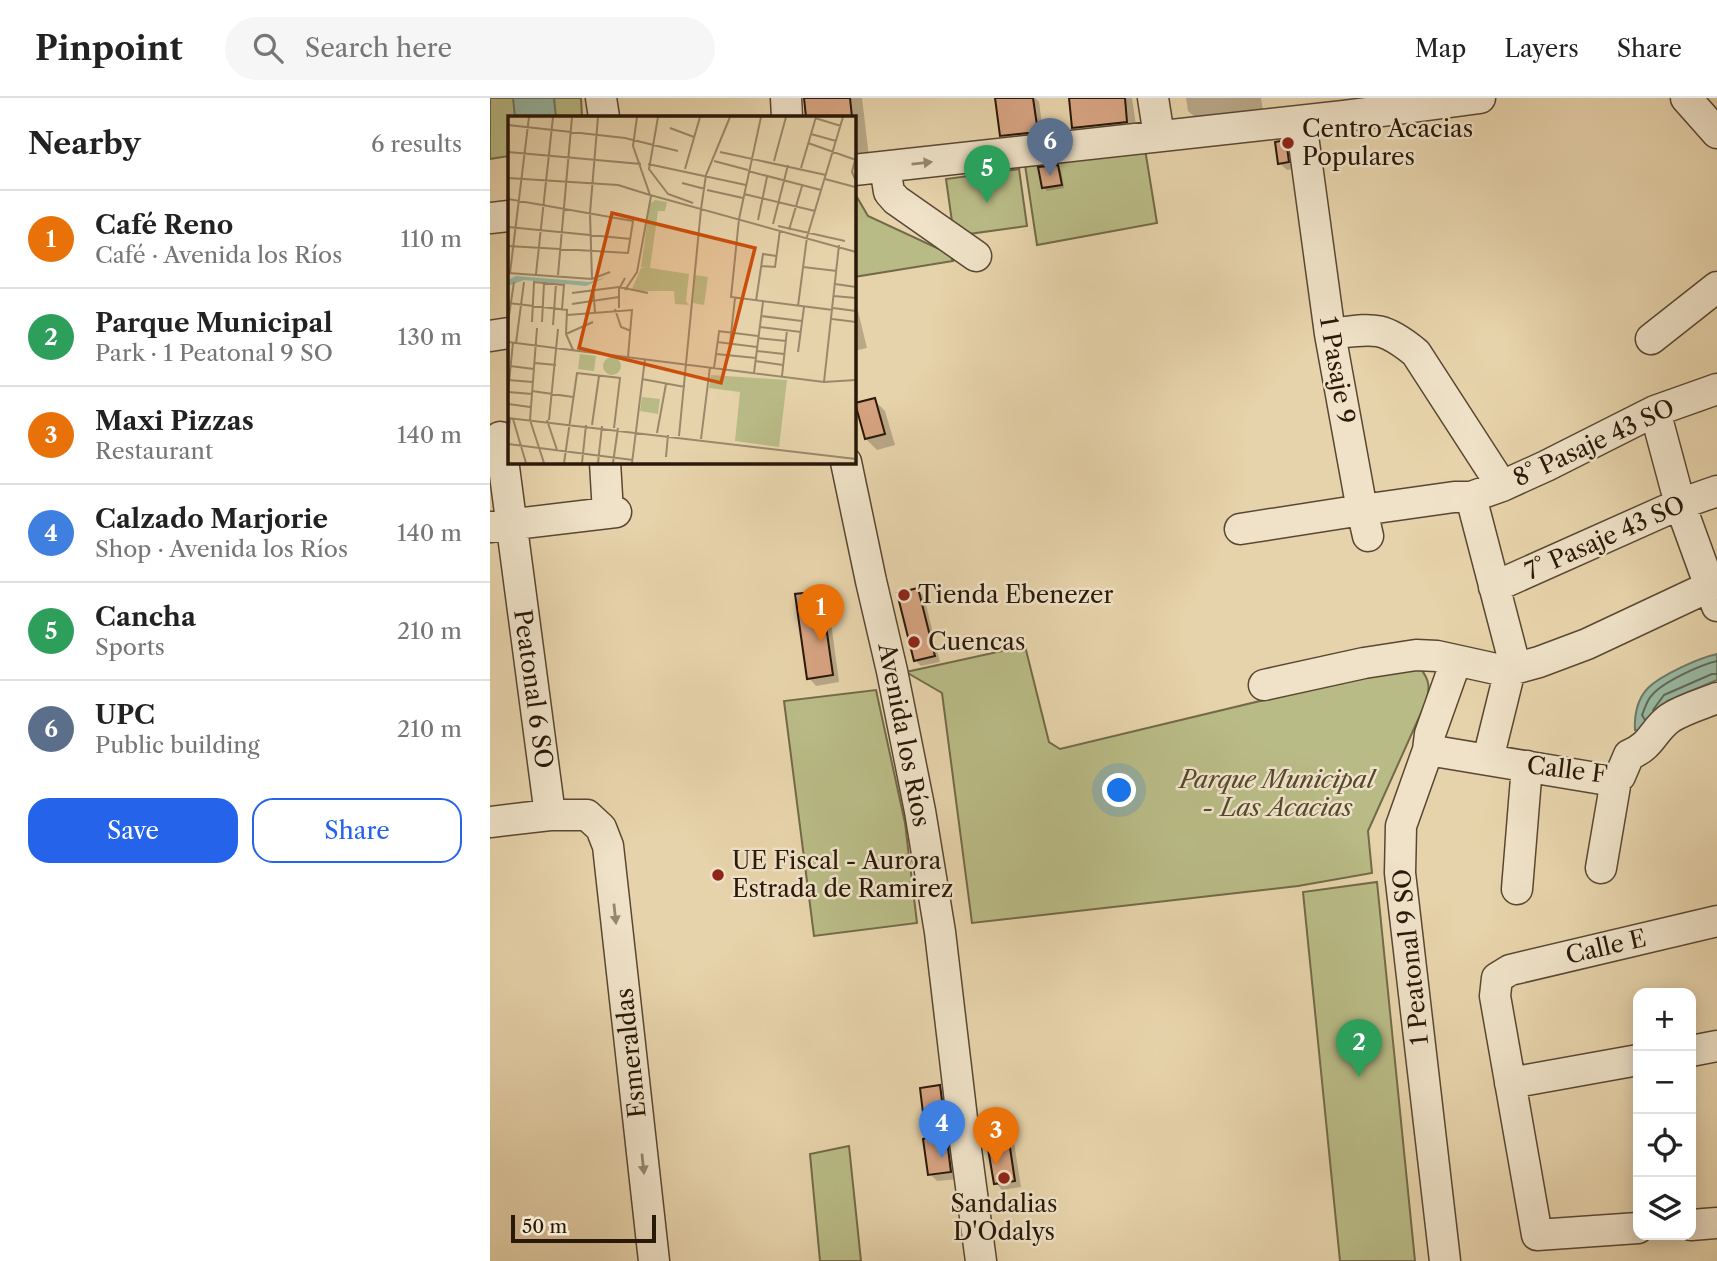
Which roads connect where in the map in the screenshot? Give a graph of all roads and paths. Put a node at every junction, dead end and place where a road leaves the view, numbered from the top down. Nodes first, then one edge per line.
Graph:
1 (601, 98) edge
2 (786, 98) edge
3 (1153, 98) edge
4 (1480, 98) edge
5 (1686, 98) edge
6 (604, 116) edge
7 (787, 116) edge
8 (1301, 121) junction
9 (1717, 133) edge
10 (1159, 136) junction
11 (886, 167) junction
12 (856, 170) edge
13 (508, 216) edge
14 (490, 218) edge
15 (976, 256) dead end
16 (1717, 287) edge
17 (508, 333) edge
18 (1330, 334) junction
19 (490, 336) edge
20 (1651, 339) dead end
21 (1717, 389) edge
22 (1654, 411) junction
23 (500, 437) edge
24 (605, 464) edge
25 (846, 464) edge
26 (1502, 486) junction
27 (1717, 491) edge
28 (1471, 497) junction
29 (1680, 504) junction
30 (1365, 523) junction
31 (501, 525) edge
32 (1240, 529) dead end
33 (1494, 587) junction
34 (1714, 592) edge
35 (1457, 661) junction
36 (1510, 670) junction
37 (1264, 685) dead end
38 (1717, 698) edge
39 (1428, 750) junction
40 (1488, 759) junction
41 (1527, 766) junction
42 (1616, 780) junction
43 (550, 815) junction
44 (490, 822) edge
45 (1601, 868) dead end
46 (1517, 889) dead end
47 (1717, 921) edge
48 (1717, 1046) edge
49 (1696, 1050) edge
50 (1633, 1061) edge
51 (1510, 1083) junction
52 (1717, 1223) edge
53 (1696, 1225) edge
54 (1633, 1228) edge
55 (654, 1261) edge
56 (981, 1261) edge
57 (1445, 1261) edge

1 - 6 street
2 - 7 street
3 - 10 street
4 - 8 street
5 - 9 street
8 - 10 street
8 - 18 street, 1 Pasaje 9
11 -> 10 street
11 - 12 street
11 - 15 street
13 - 14 street
16 - 20 street
17 - 19 street
18 - 26 street
18 - 30 street, 1 Pasaje 9
21 - 22 street, 8° Pasaje 43 SO
22 - 26 street, 8° Pasaje 43 SO
22 - 29 street
23 - 31 street, Peatonal 6 SO
24 - 31 street
25 - 56 street, Avenida los Ríos
26 - 28 street, 8° Pasaje 43 SO
27 - 29 street, 7° Pasaje 43 SO
28 - 30 street
28 - 33 street
29 - 33 street, 7° Pasaje 43 SO
29 - 34 street
30 - 32 street
31 - 43 street, Peatonal 6 SO
33 - 36 street
34 - 36 street
35 - 36 street
35 - 37 street
35 - 39 street, 1 Peatonal 9 SO
36 - 40 street
38 - 42 street, Calle F
39 - 40 street, Calle F
39 - 57 street, 1 Peatonal 9 SO
40 - 41 street, Calle F
41 - 42 street, Calle F
41 - 46 street
42 - 45 street
43 - 44 street
43 -> 55 street, Esmeraldas
47 - 51 street, Calle E
48 - 49 street
50 - 51 street
51 - 54 street
52 - 53 street

